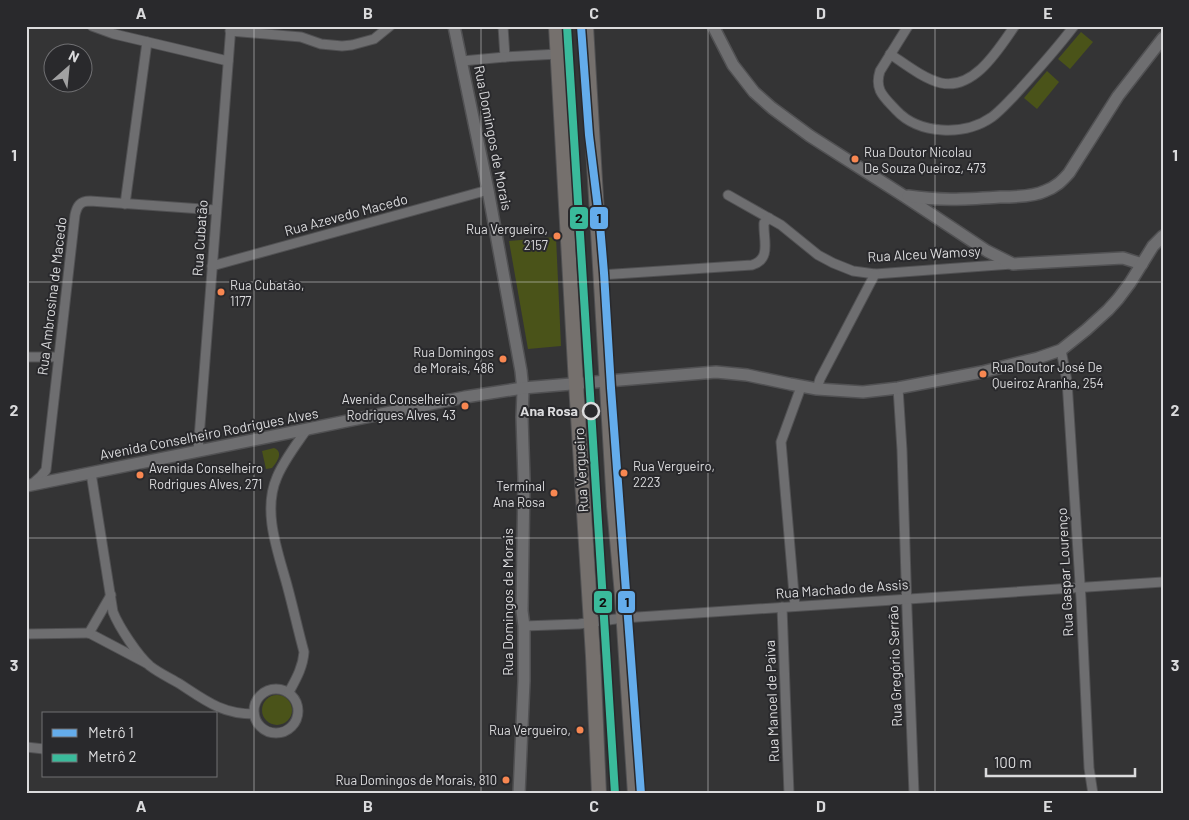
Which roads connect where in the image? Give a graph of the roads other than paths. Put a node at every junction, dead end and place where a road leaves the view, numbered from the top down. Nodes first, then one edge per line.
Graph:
1 (92, 26) edge
2 (390, 26) edge
3 (454, 26) edge
4 (504, 26) edge
5 (556, 26) edge
6 (586, 26) edge
7 (713, 26) edge
8 (908, 26) edge
9 (1074, 26) edge
10 (1014, 27) edge
11 (230, 28) edge
12 (1163, 38) edge
13 (147, 42) junction
14 (558, 54) junction
15 (890, 54) junction
16 (505, 57) junction
17 (228, 61) junction
18 (462, 61) junction
19 (488, 190) junction
20 (728, 195) dead end
21 (904, 196) junction
22 (125, 204) junction
23 (216, 210) junction
24 (769, 218) junction
25 (1163, 236) edge
26 (1012, 264) junction
27 (1142, 264) junction
28 (212, 266) junction
29 (874, 274) junction
30 (600, 275) junction
31 (1061, 350) junction
32 (26, 357) edge
33 (58, 357) junction
34 (606, 381) junction
35 (576, 384) junction
36 (801, 387) junction
37 (523, 388) junction
38 (898, 388) junction
39 (817, 389) junction
40 (308, 429) junction
41 (198, 451) junction
42 (46, 470) junction
43 (91, 473) junction
44 (66, 478) junction
45 (28, 486) edge
46 (1163, 582) edge
47 (1080, 587) junction
48 (111, 595) junction
49 (906, 598) junction
50 (795, 606) junction
51 (782, 607) junction
52 (623, 618) junction
53 (591, 623) junction
54 (524, 626) junction
55 (89, 633) junction
56 (26, 634) edge
57 (149, 665) junction
58 (289, 692) junction
59 (212, 710) edge
60 (254, 714) junction
61 (26, 747) edge
62 (42, 748) edge
63 (519, 794) edge
64 (600, 794) edge
65 (635, 794) edge
66 (789, 794) edge
67 (914, 794) edge
68 (1093, 794) edge

1 - 13 street
2 - 11 street
3 - 18 street, Rua Domingos de Morais
4 - 16 street
5 - 14 main road, Rua Vergueiro
6 - 30 main road
7 - 21 street
8 - 15 street
9 - 15 street
10 - 15 street
11 - 17 street, Rua Cubatão
12 - 21 street
13 - 17 street
13 - 22 street
14 - 16 street
14 - 35 main road, Rua Vergueiro
16 - 18 street
17 - 23 street, Rua Cubatão
18 - 19 street, Rua Domingos de Morais
19 - 28 street, Rua Azevedo Macedo
19 - 37 street, Rua Domingos de Morais
20 - 24 street, Rua Alceu Wamosy
21 - 26 street
22 - 23 street, Rua Ambrosina de Macedo
22 - 33 street, Rua Ambrosina de Macedo
23 - 28 street, Rua Cubatão
24 - 29 street, Rua Alceu Wamosy
24 - 30 street
25 - 27 street, Avenida Conselheiro Rodrigues Alves
26 - 27 street, Rua Alceu Wamosy
26 - 29 street, Rua Alceu Wamosy
27 - 31 street, Avenida Conselheiro Rodrigues Alves
28 - 41 street, Rua Cubatão
29 - 39 street
30 - 34 main road
31 - 38 street, Avenida Conselheiro Rodrigues Alves
31 - 47 street, Rua Gaspar Lourenço
32 - 33 street
33 - 42 street, Rua Ambrosina de Macedo
34 - 35 street, Avenida Conselheiro Rodrigues Alves
34 - 36 street, Avenida Conselheiro Rodrigues Alves
34 - 52 main road
35 - 37 street, Avenida Conselheiro Rodrigues Alves
35 - 53 main road, Rua Vergueiro
36 - 39 street, Avenida Conselheiro Rodrigues Alves
36 - 50 street
37 - 40 street, Avenida Conselheiro Rodrigues Alves
37 - 54 street, Rua Domingos de Morais
38 - 39 street, Avenida Conselheiro Rodrigues Alves
38 - 49 street, Rua Gregório Serrão
40 - 41 street, Avenida Conselheiro Rodrigues Alves
40 - 58 street
41 - 43 street, Avenida Conselheiro Rodrigues Alves
42 - 44 street
42 - 45 street
43 - 44 street, Avenida Conselheiro Rodrigues Alves
43 - 48 street
44 - 45 street, Avenida Conselheiro Rodrigues Alves
46 - 47 street, Rua Machado de Assis
47 - 49 street, Rua Machado de Assis
47 - 68 street, Rua Gaspar Lourenço
48 - 55 street
48 - 57 street
49 - 50 street, Rua Machado de Assis
49 - 67 street, Rua Gregório Serrão
50 - 51 street, Rua Machado de Assis
51 - 52 street, Rua Machado de Assis
51 - 66 street, Rua Manoel de Paiva
52 - 53 street, Rua Machado de Assis
52 - 65 main road
53 - 54 street, Rua Machado de Assis
53 - 64 main road, Rua Vergueiro
54 - 63 street, Rua Domingos de Morais
55 - 56 street
55 - 57 street
57 - 59 street
58 - 60 street
58 - 60 street
59 - 60 street
61 - 62 street

